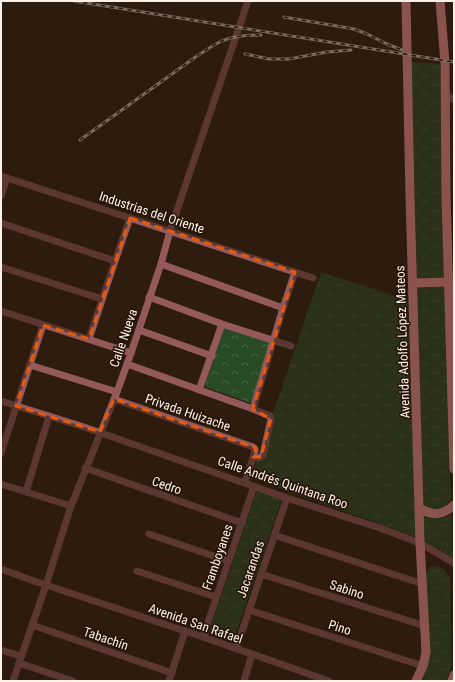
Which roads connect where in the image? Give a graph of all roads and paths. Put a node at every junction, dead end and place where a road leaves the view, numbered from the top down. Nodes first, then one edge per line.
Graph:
1 (248, 1) edge
2 (406, 1) edge
3 (440, 1) edge
4 (445, 94) junction
5 (454, 100) edge
6 (4, 177) edge
7 (1, 196) edge
8 (130, 218) junction
9 (1, 223) edge
10 (170, 231) junction
11 (115, 261) junction
12 (160, 264) junction
13 (1, 267) edge
14 (295, 272) junction
15 (313, 278) dead end
16 (451, 279) edge
17 (413, 282) junction
18 (452, 295) edge
19 (150, 297) junction
20 (102, 299) junction
21 (283, 308) junction
22 (1, 311) edge
23 (222, 324) junction
24 (43, 325) junction
25 (139, 330) junction
26 (89, 339) junction
27 (273, 340) junction
28 (291, 346) dead end
29 (131, 353) junction
30 (212, 356) junction
31 (127, 364) junction
32 (30, 365) junction
33 (199, 390) junction
34 (115, 396) junction
35 (1, 401) edge
36 (16, 406) junction
37 (253, 408) junction
38 (50, 416) junction
39 (453, 424) edge
40 (100, 432) junction
41 (1, 453) edge
42 (253, 457) junction
43 (86, 468) junction
44 (454, 469) edge
45 (245, 482) junction
46 (1, 484) edge
47 (254, 486) junction
48 (26, 492) junction
49 (287, 498) junction
50 (454, 505) edge
51 (71, 506) junction
52 (419, 508) junction
53 (242, 523) junction
54 (149, 534) dead end
55 (274, 536) junction
56 (420, 543) junction
57 (228, 561) junction
58 (454, 563) edge
59 (1, 569) edge
60 (137, 571) dead end
61 (1, 574) edge
62 (261, 574) junction
63 (423, 584) junction
64 (45, 586) junction
65 (216, 597) junction
66 (249, 610) junction
67 (32, 625) junction
68 (425, 626) junction
69 (185, 631) junction
70 (203, 637) junction
71 (236, 649) junction
72 (1, 650) edge
73 (252, 654) junction
74 (20, 659) junction
75 (423, 666) junction
76 (172, 673) junction
77 (454, 675) edge
78 (13, 681) edge
79 (73, 681) edge
80 (169, 681) edge
81 (244, 681) edge
82 (329, 681) edge
83 (416, 681) edge
84 (452, 681) edge

1 - 10 street, Calle Nueva
2 - 17 main road, Avenida Adolfo López Mateos
3 - 4 main road
4 - 5 street
4 - 16 main road
6 - 7 street
6 - 8 street, Industrias del Oriente
8 - 10 street, Industrias del Oriente
8 - 11 street
9 - 11 street
10 - 12 street, Calle Nueva
10 - 14 street, Industrias del Oriente
11 - 20 street
12 - 19 street, Calle Nueva
12 - 21 street
13 - 20 street
14 - 15 street, Industrias del Oriente
14 - 21 street
16 - 17 main road
16 - 18 main road
17 - 52 main road, Avenida Adolfo López Mateos
18 - 39 main road
19 - 23 street
19 - 25 street, Calle Nueva
20 - 26 street
21 - 27 street
22 - 24 street
23 - 27 street
23 - 30 street
24 - 26 street
24 - 32 street
25 - 29 street, Calle Nueva
25 - 30 street
26 - 29 street
27 - 28 street
27 - 37 street
29 - 31 street, Calle Nueva
30 - 33 street
31 - 33 street
31 - 34 street, Calle Nueva
32 - 34 street, Privada Huizache
32 - 36 street
33 - 37 street
34 - 40 street, Calle Nueva
34 - 42 street, Privada Huizache
35 - 36 street, Calle Andrés Quintana Roo
36 - 38 street, Calle Andrés Quintana Roo
36 - 41 street
37 - 42 street
38 - 40 street, Calle Andrés Quintana Roo
38 - 48 street
39 - 44 main road
40 - 43 street, Calle Nueva
40 - 45 street, Calle Andrés Quintana Roo
42 - 45 street
43 - 51 street, Calle Nueva
43 - 53 street, Cedro
45 - 47 street, Calle Andrés Quintana Roo
46 - 48 street
47 - 49 street, Calle Andrés Quintana Roo
47 - 53 street, Framboyanes
48 - 51 street
49 - 55 street, Jacarandas
49 - 56 street, Calle Andrés Quintana Roo
50 - 52 main road
51 - 64 street, Calle Nueva
52 - 56 main road, Avenida Adolfo López Mateos
53 - 57 street, Framboyanes
54 - 57 street
55 - 62 street, Jacarandas
55 - 63 street
56 - 58 street, Calle Andrés Quintana Roo
56 - 63 main road, Avenida Adolfo López Mateos
57 - 65 street, Framboyanes
59 - 64 street, Avenida San Rafael
60 - 65 street
61 - 64 street, Avenida San Rafael
62 - 66 street, Jacarandas
62 - 68 street, Sabino
63 - 68 main road, Avenida Adolfo López Mateos
64 - 67 street, Calle Nueva
64 - 69 street, Avenida San Rafael
65 - 70 street, Framboyanes
66 - 71 street, Jacarandas
66 - 75 street, Pino
67 - 74 street, Calle Nueva
67 - 76 street, Tabachín
68 - 75 main road, Avenida Adolfo López Mateos
69 - 70 street, Avenida San Rafael
69 - 76 street
70 - 71 street, Avenida San Rafael
71 - 73 street, Avenida San Rafael
72 - 74 street
73 - 81 street
73 - 82 street, Avenida San Rafael
74 - 78 street, Calle Nueva
74 - 79 street
75 - 83 main road, Avenida Adolfo López Mateos
76 - 80 street
77 - 84 main road

